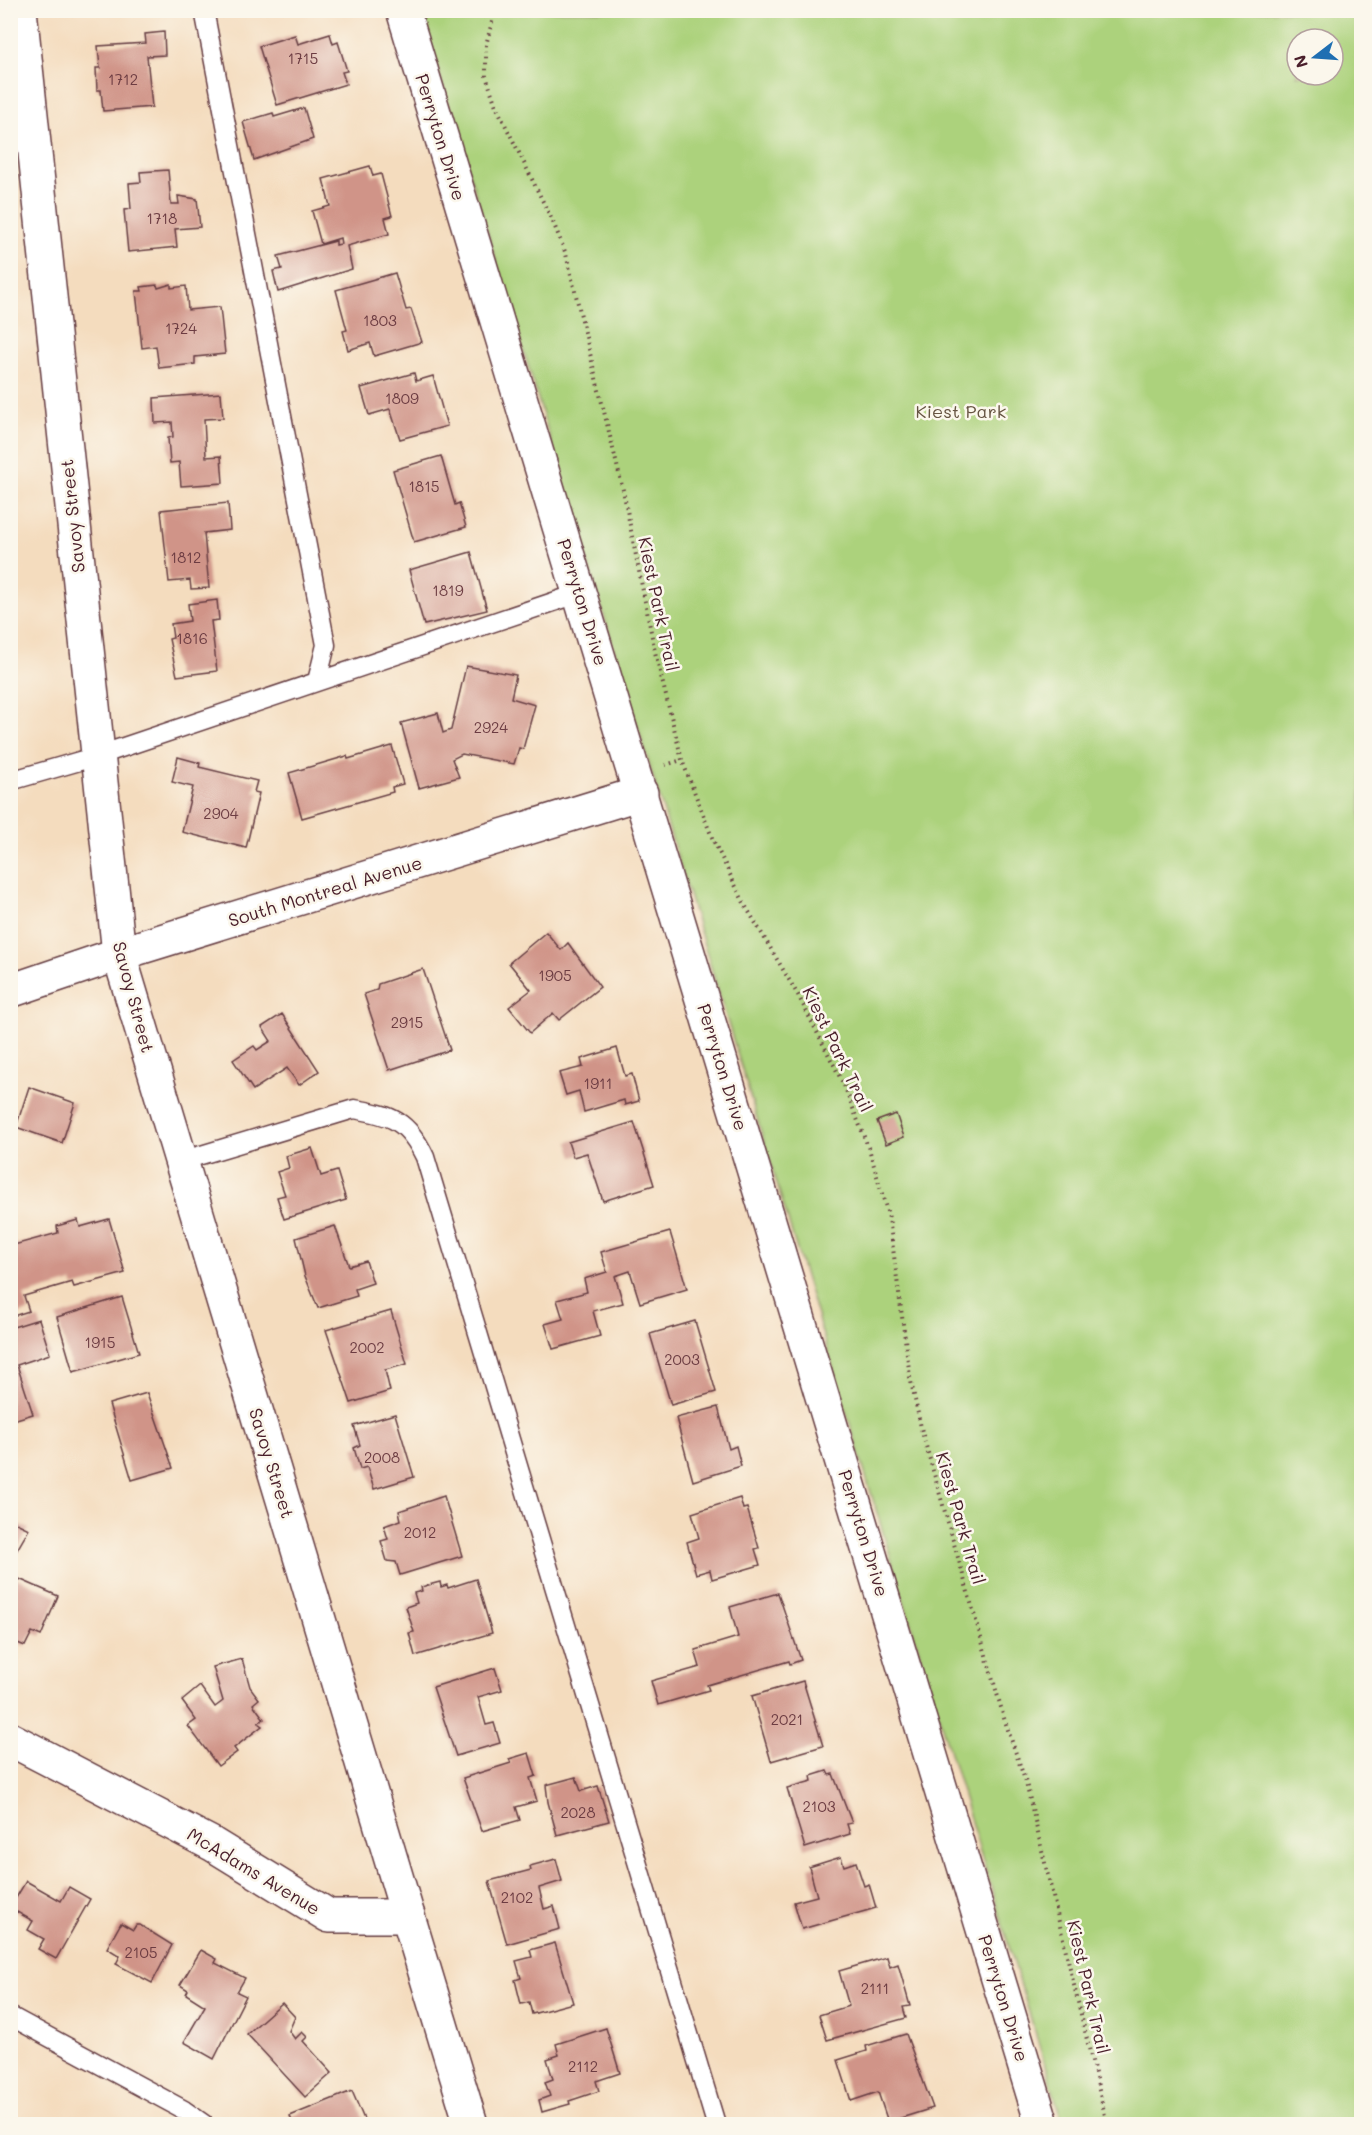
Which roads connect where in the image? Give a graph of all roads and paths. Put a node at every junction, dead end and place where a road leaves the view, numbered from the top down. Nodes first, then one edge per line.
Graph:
1 (20, 10) edge
2 (204, 10) edge
3 (403, 10) edge
4 (495, 10) edge
5 (580, 593) junction
6 (317, 681) junction
7 (97, 756) junction
8 (10, 781) edge
9 (640, 793) junction
10 (119, 954) junction
11 (10, 991) edge
12 (181, 1161) junction
13 (10, 1739) edge
14 (408, 1916) junction
15 (10, 2016) edge
16 (204, 2124) edge
17 (471, 2124) edge
18 (716, 2124) edge
19 (1042, 2124) edge
20 (1107, 2124) edge

1 - 7 street, Savoy Street
2 - 6 lane
3 - 5 street, Perryton Drive
4 - 20 path, Kiest Park Trail
5 - 6 lane
5 - 9 street, Perryton Drive
6 - 7 lane
7 - 8 lane
7 - 10 street, Savoy Street
9 - 10 street, South Montreal Avenue
9 - 19 street, Perryton Drive
10 - 11 street, South Montreal Avenue
10 - 12 street, Savoy Street
12 - 14 street, Savoy Street
12 - 18 lane
13 - 14 street, McAdams Avenue
14 - 17 street
15 - 16 lane

